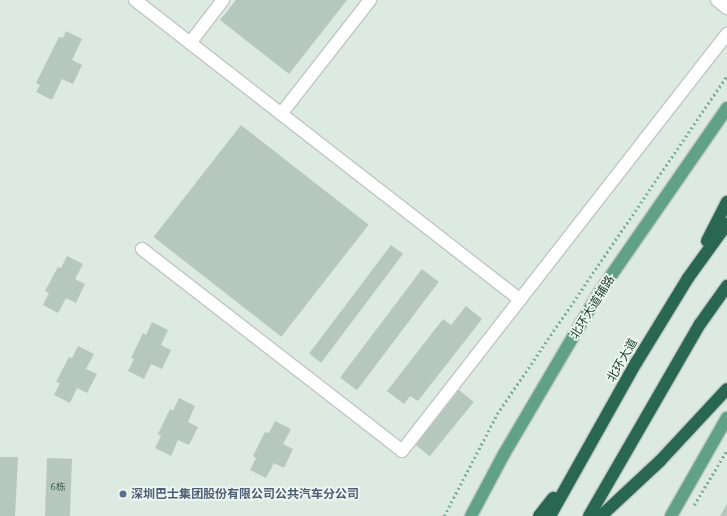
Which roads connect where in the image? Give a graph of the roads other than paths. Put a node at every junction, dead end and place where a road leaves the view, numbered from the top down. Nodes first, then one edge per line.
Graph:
1 (135, 0) edge
2 (223, 0) edge
3 (370, 0) edge
4 (717, 0) edge
5 (727, 8) edge
6 (727, 34) edge
7 (190, 43) junction
8 (727, 108) edge
9 (281, 114) junction
10 (727, 202) edge
11 (727, 224) edge
12 (142, 249) dead end
13 (688, 278) junction
14 (727, 286) edge
15 (727, 293) edge
16 (520, 300) junction
17 (700, 324) junction
18 (727, 389) edge
19 (727, 418) edge
20 (573, 474) junction
21 (674, 515) edge
22 (471, 516) edge
23 (538, 516) edge
24 (550, 516) edge
25 (589, 516) edge
26 (601, 516) edge

1 - 7 lane
2 - 7 lane
3 - 9 lane
4 - 5 lane
6 - 16 lane
7 - 9 lane
8 - 22 main road, 北环大道辅路
9 - 16 lane
10 - 13 highway
11 - 13 highway, 北环大道
12 - 16 lane
13 - 20 highway, 北环大道
14 - 17 highway
15 - 17 highway
17 - 25 highway
18 - 26 highway
19 - 21 main road
20 - 23 highway
20 - 24 highway, 北环大道

